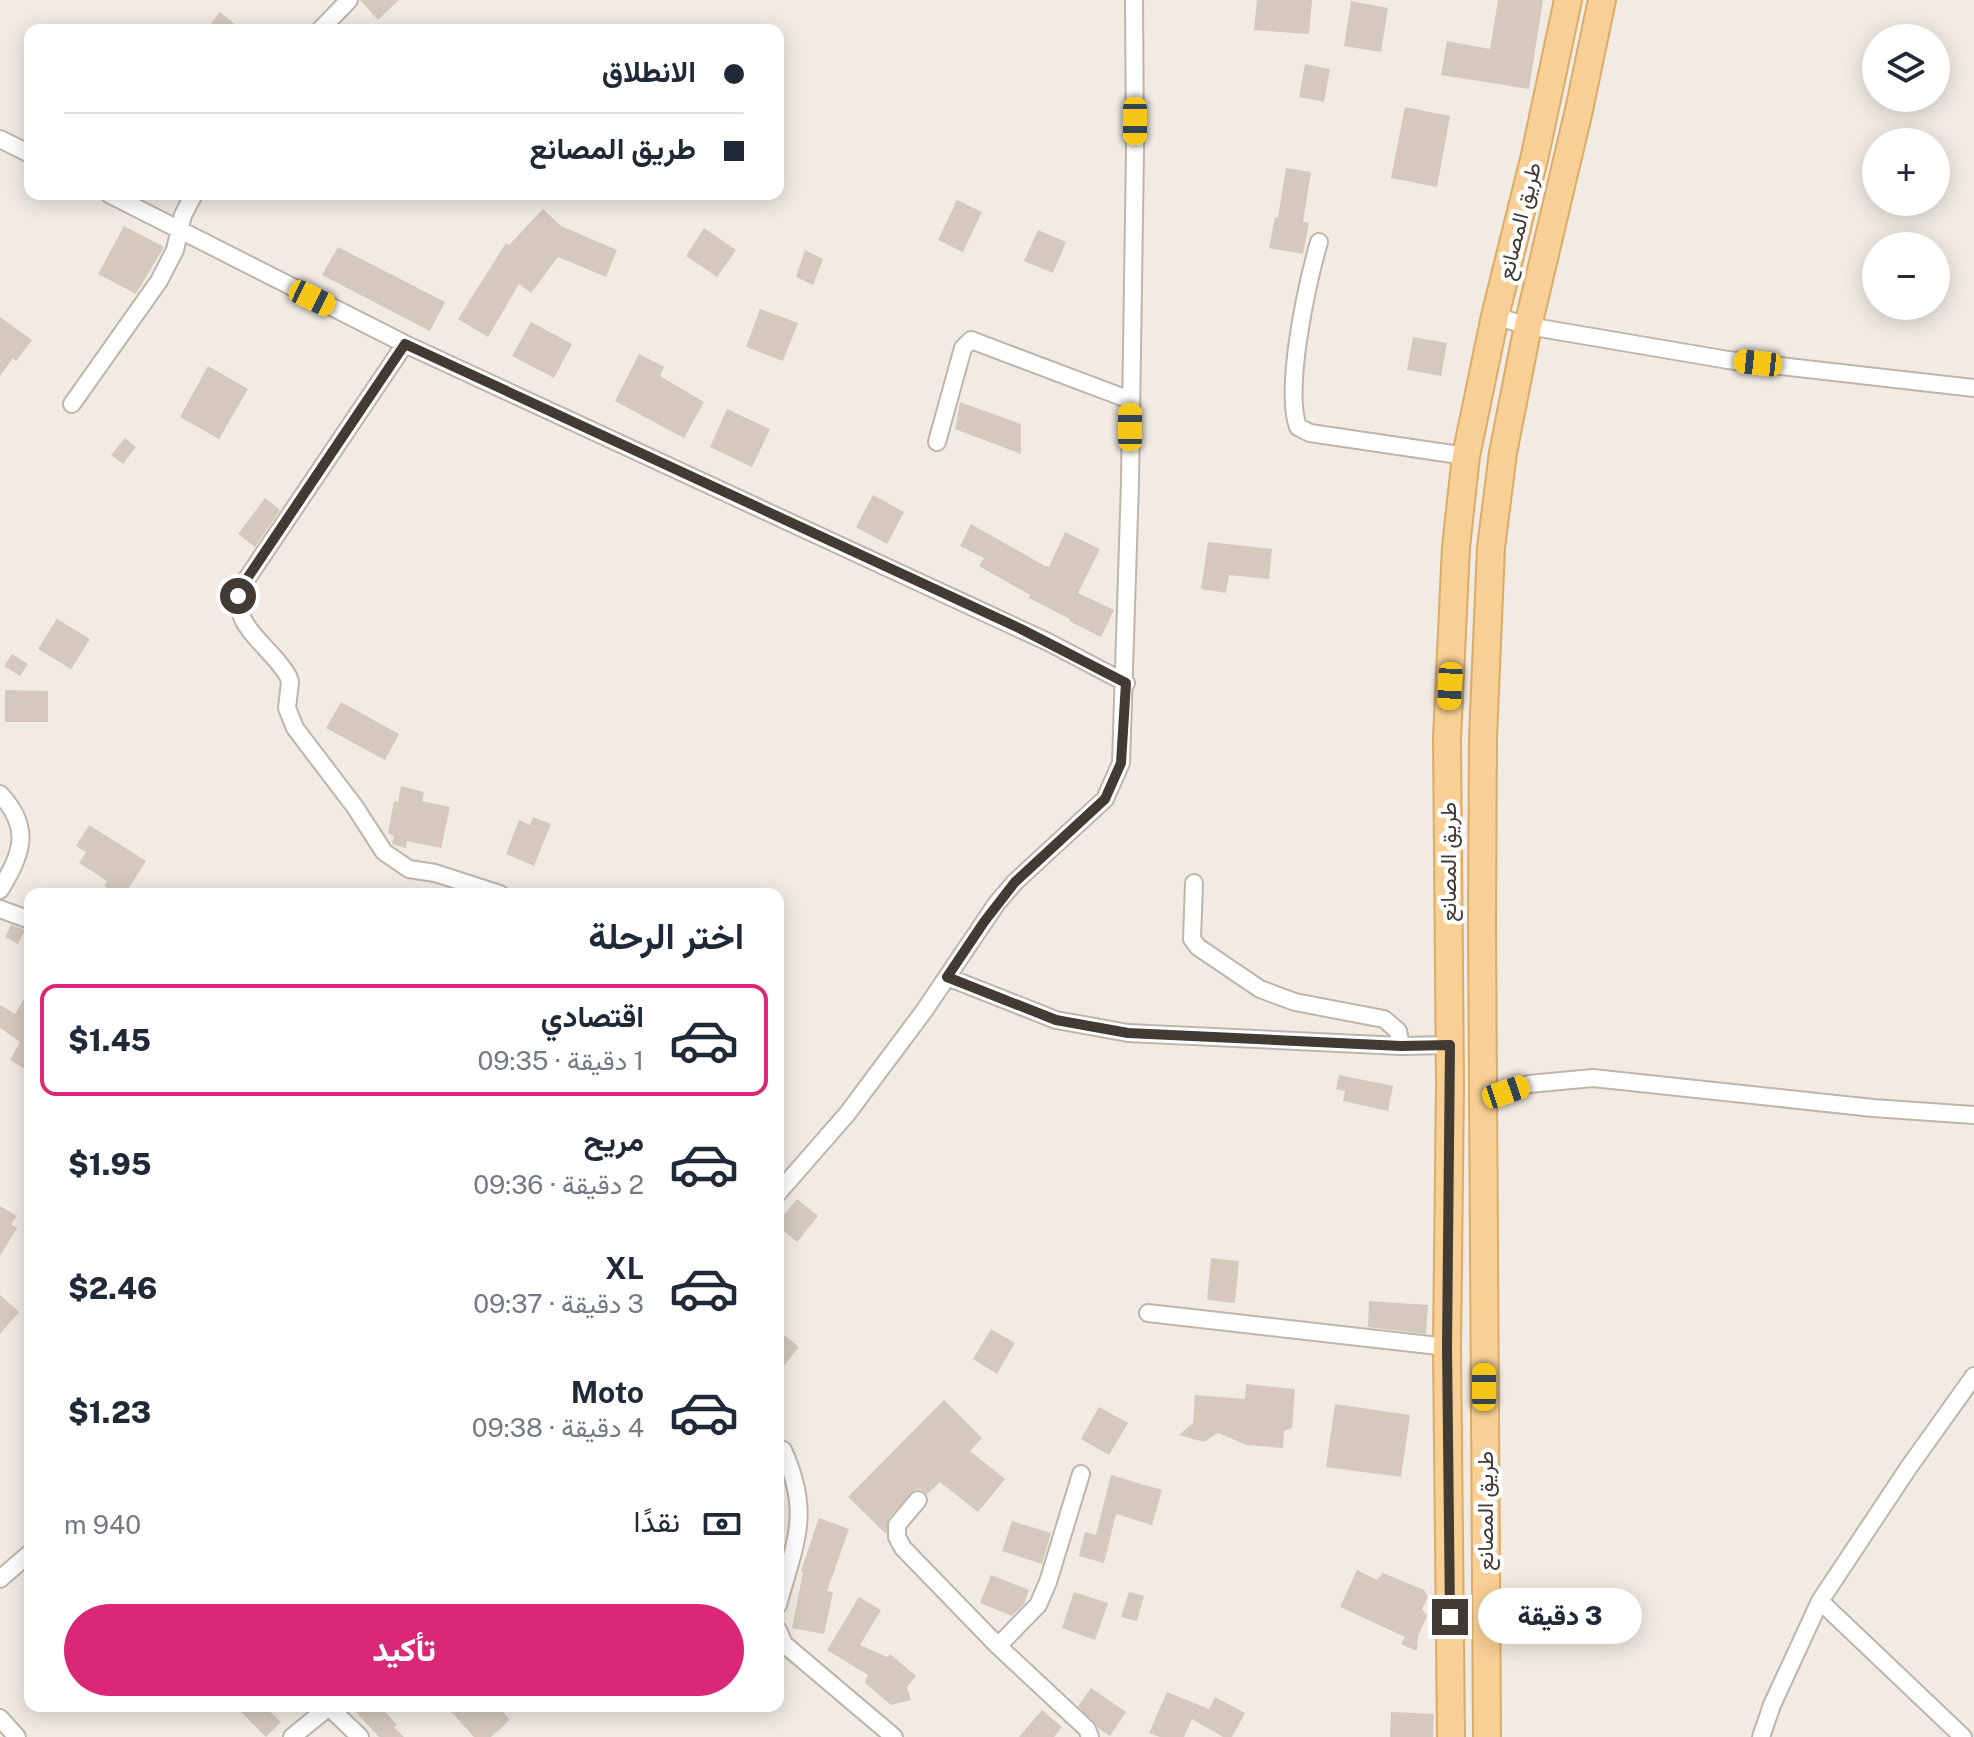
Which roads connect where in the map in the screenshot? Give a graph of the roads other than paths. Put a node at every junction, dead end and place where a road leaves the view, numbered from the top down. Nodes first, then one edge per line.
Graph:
1 (349, 0) edge
2 (1134, 0) edge
3 (1568, 0) edge
4 (1602, 0) edge
5 (326, 24) edge
6 (0, 139) edge
7 (24, 151) edge
8 (121, 200) edge
9 (191, 200) edge
10 (181, 231) junction
11 (1319, 242) dead end
12 (1495, 316) junction
13 (1528, 326) junction
14 (405, 344) junction
15 (1974, 388) edge
16 (1130, 400) junction
17 (72, 404) dead end
18 (937, 442) dead end
19 (1466, 456) junction
20 (1126, 683) junction
21 (0, 794) edge
22 (1194, 883) dead end
23 (481, 888) edge
24 (0, 890) edge
25 (1, 910) edge
26 (24, 918) edge
27 (947, 977) junction
28 (1450, 1045) junction
29 (1401, 1046) junction
30 (1482, 1100) junction
31 (1974, 1115) edge
32 (784, 1186) edge
33 (1148, 1313) dead end
34 (1447, 1347) junction
35 (1974, 1376) edge
36 (784, 1452) edge
37 (1081, 1474) dead end
38 (918, 1500) dead end
39 (24, 1558) edge
40 (0, 1579) edge
41 (784, 1583) edge
42 (1820, 1601) junction
43 (784, 1644) edge
44 (998, 1646) junction
45 (322, 1712) edge
46 (335, 1712) edge
47 (0, 1718) edge
48 (1974, 1725) edge
49 (17, 1737) edge
50 (292, 1737) edge
51 (360, 1737) edge
52 (894, 1737) edge
53 (1090, 1737) edge
54 (1451, 1737) edge
55 (1487, 1737) edge
56 (1761, 1737) edge
57 (1964, 1737) edge

1 - 5 street
2 - 16 street
3 - 12 main road, طريق المصانع
4 - 13 main road, طريق المصانع
6 - 7 street
8 - 10 street
9 - 10 street
10 - 14 street
10 - 17 street
11 - 19 street
12 - 13 street
12 - 19 main road, طريق المصانع
13 - 15 street
13 - 30 main road, طريق المصانع
14 - 20 street
14 - 23 street
16 - 18 street
16 - 20 street
19 - 28 main road, طريق المصانع
20 - 27 street
21 - 24 street
22 - 29 street
25 - 26 street
27 - 29 street
27 - 32 street
28 - 29 street
28 - 34 main road, طريق المصانع
30 - 31 street
30 - 55 main road, طريق المصانع
33 - 34 street
34 - 54 main road, طريق المصانع
35 - 42 street
36 - 41 street
37 - 44 street
38 - 44 street
39 - 40 street
42 - 56 street
42 - 57 street
43 - 52 street
44 - 53 street
45 - 50 street
46 - 51 street
47 - 49 street
48 - 57 street

